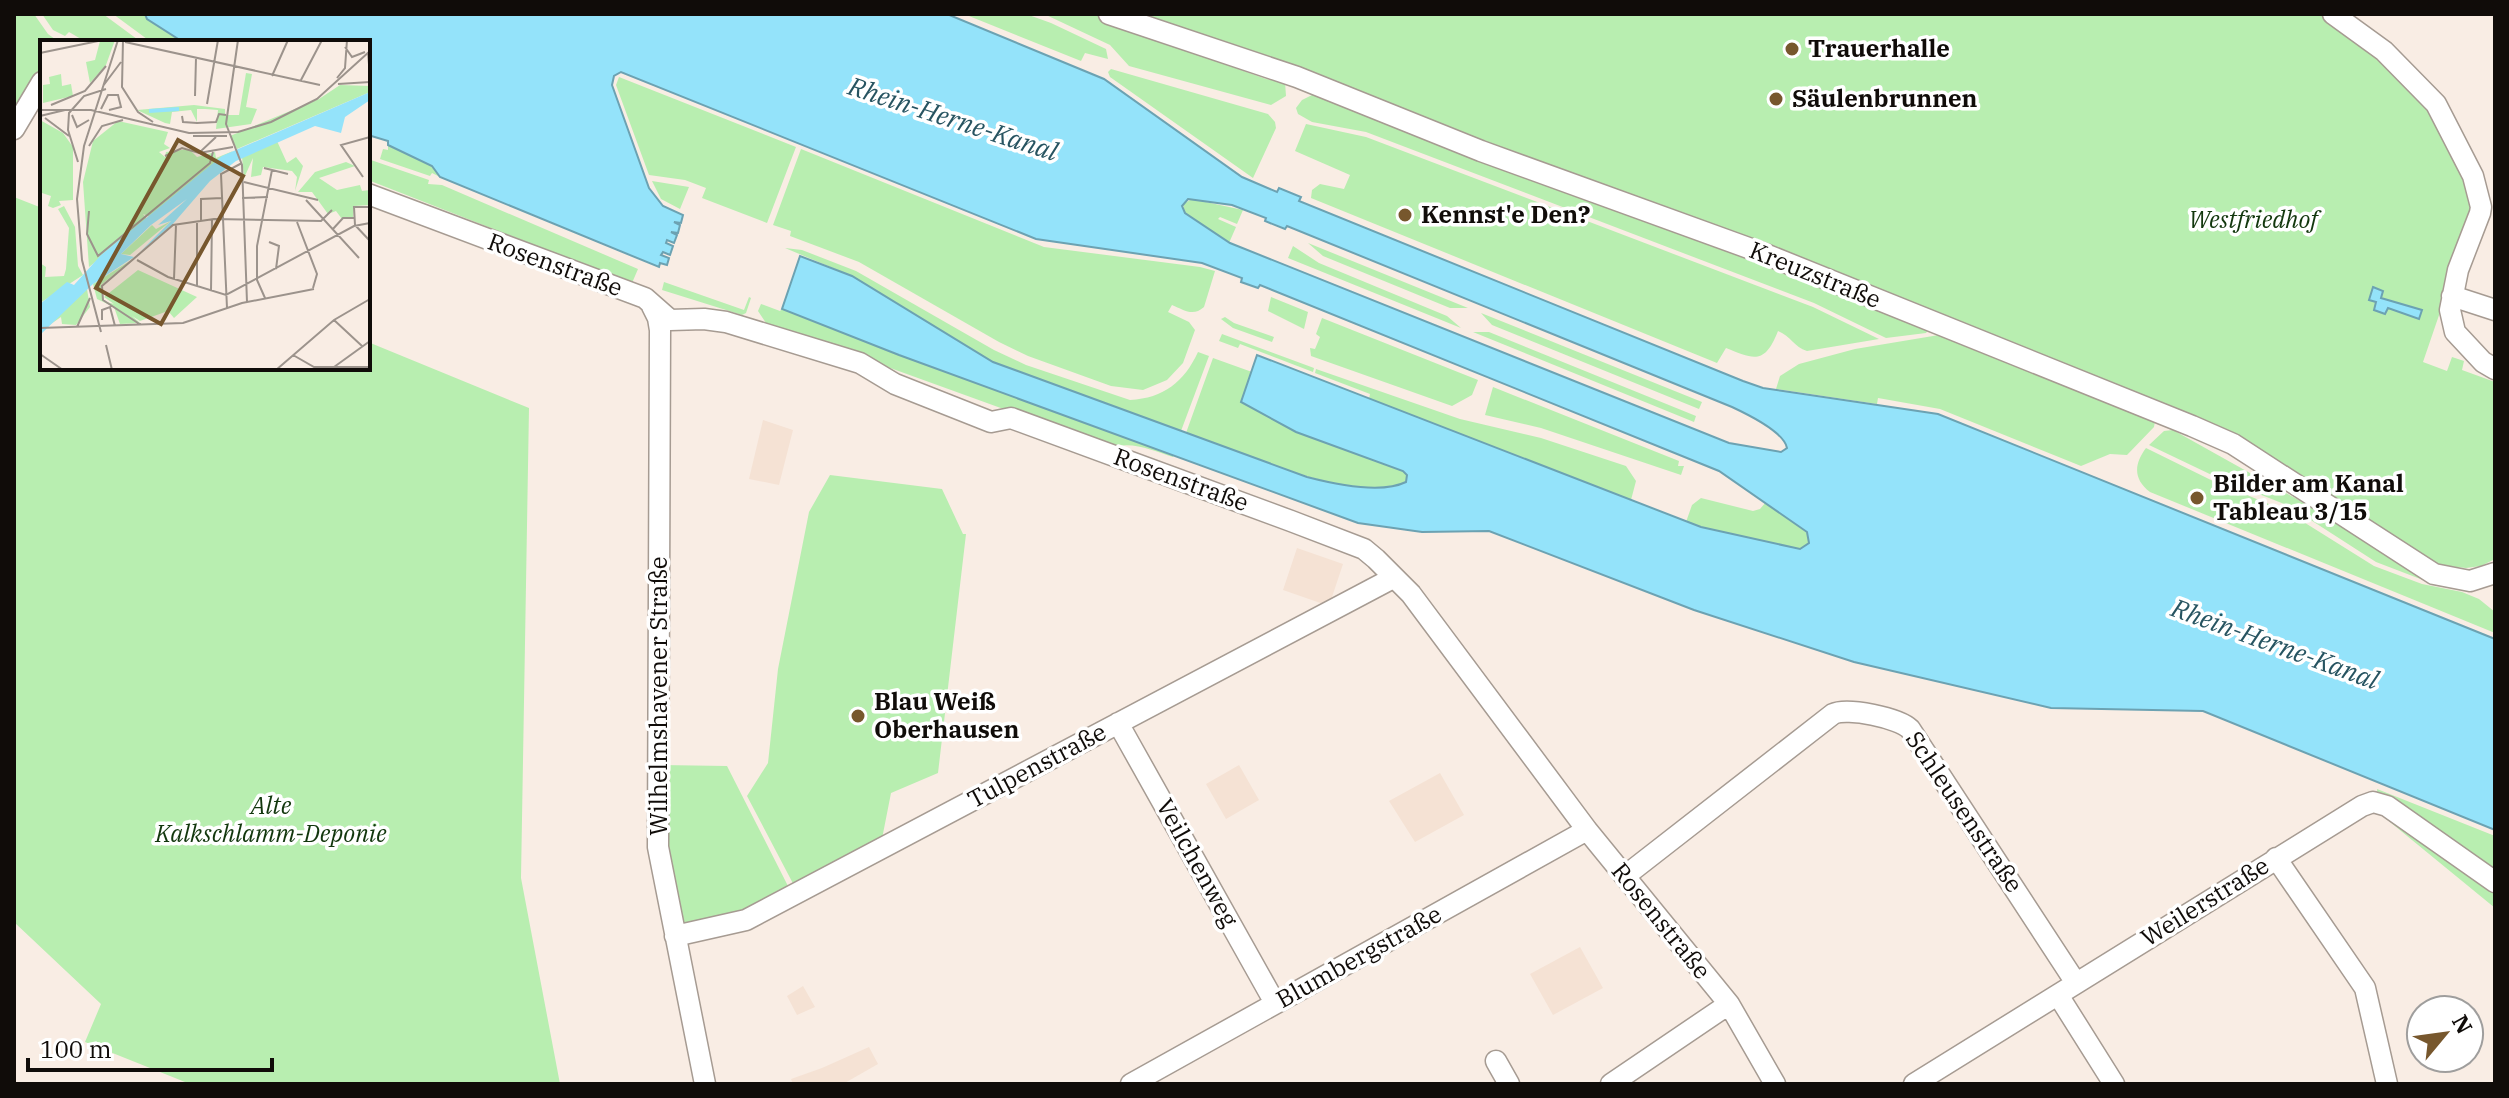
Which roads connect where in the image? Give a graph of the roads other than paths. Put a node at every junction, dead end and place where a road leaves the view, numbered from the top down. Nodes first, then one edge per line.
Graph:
1 (1109, 14) edge
2 (2333, 14) edge
3 (40, 85) edge
4 (14, 129) edge
5 (370, 195) edge
6 (2452, 296) junction
7 (651, 305) junction
8 (2495, 310) edge
9 (2492, 368) edge
10 (2495, 573) edge
11 (1393, 578) junction
12 (1118, 723) junction
13 (1587, 830) junction
14 (2276, 858) junction
15 (1625, 876) junction
16 (2495, 882) edge
17 (675, 936) junction
18 (2076, 983) junction
19 (2058, 995) junction
20 (1275, 1003) junction
21 (1729, 1004) junction
22 (1496, 1061) dead end
23 (705, 1084) edge
24 (1131, 1084) edge
25 (1509, 1084) edge
26 (1611, 1084) edge
27 (1775, 1084) edge
28 (1914, 1084) edge
29 (2114, 1084) edge
30 (2387, 1084) edge

1 - 10 street, Kreuzstraße
2 - 6 street
3 - 4 street
5 - 7 street, Rosenstraße
6 - 8 street
6 - 9 street
7 - 11 street, Rosenstraße
7 - 17 street, Wilhelmshavener Straße
11 - 12 street, Tulpenstraße
11 - 13 street, Rosenstraße
12 - 17 street, Tulpenstraße
12 - 20 street, Veilchenweg
13 - 15 street, Rosenstraße
13 - 20 street, Blumbergstraße
14 - 16 street, Weilerstraße
14 - 18 street, Weilerstraße
14 - 30 street
15 - 18 street, Schleusenstraße
15 - 21 street, Rosenstraße
17 - 23 street, Wilhelmshavener Straße
18 - 19 street, Weilerstraße
19 - 28 street, Weilerstraße
19 - 29 street
20 - 24 street, Blumbergstraße
21 - 26 street
21 - 27 street, Rosenstraße
22 - 25 street

